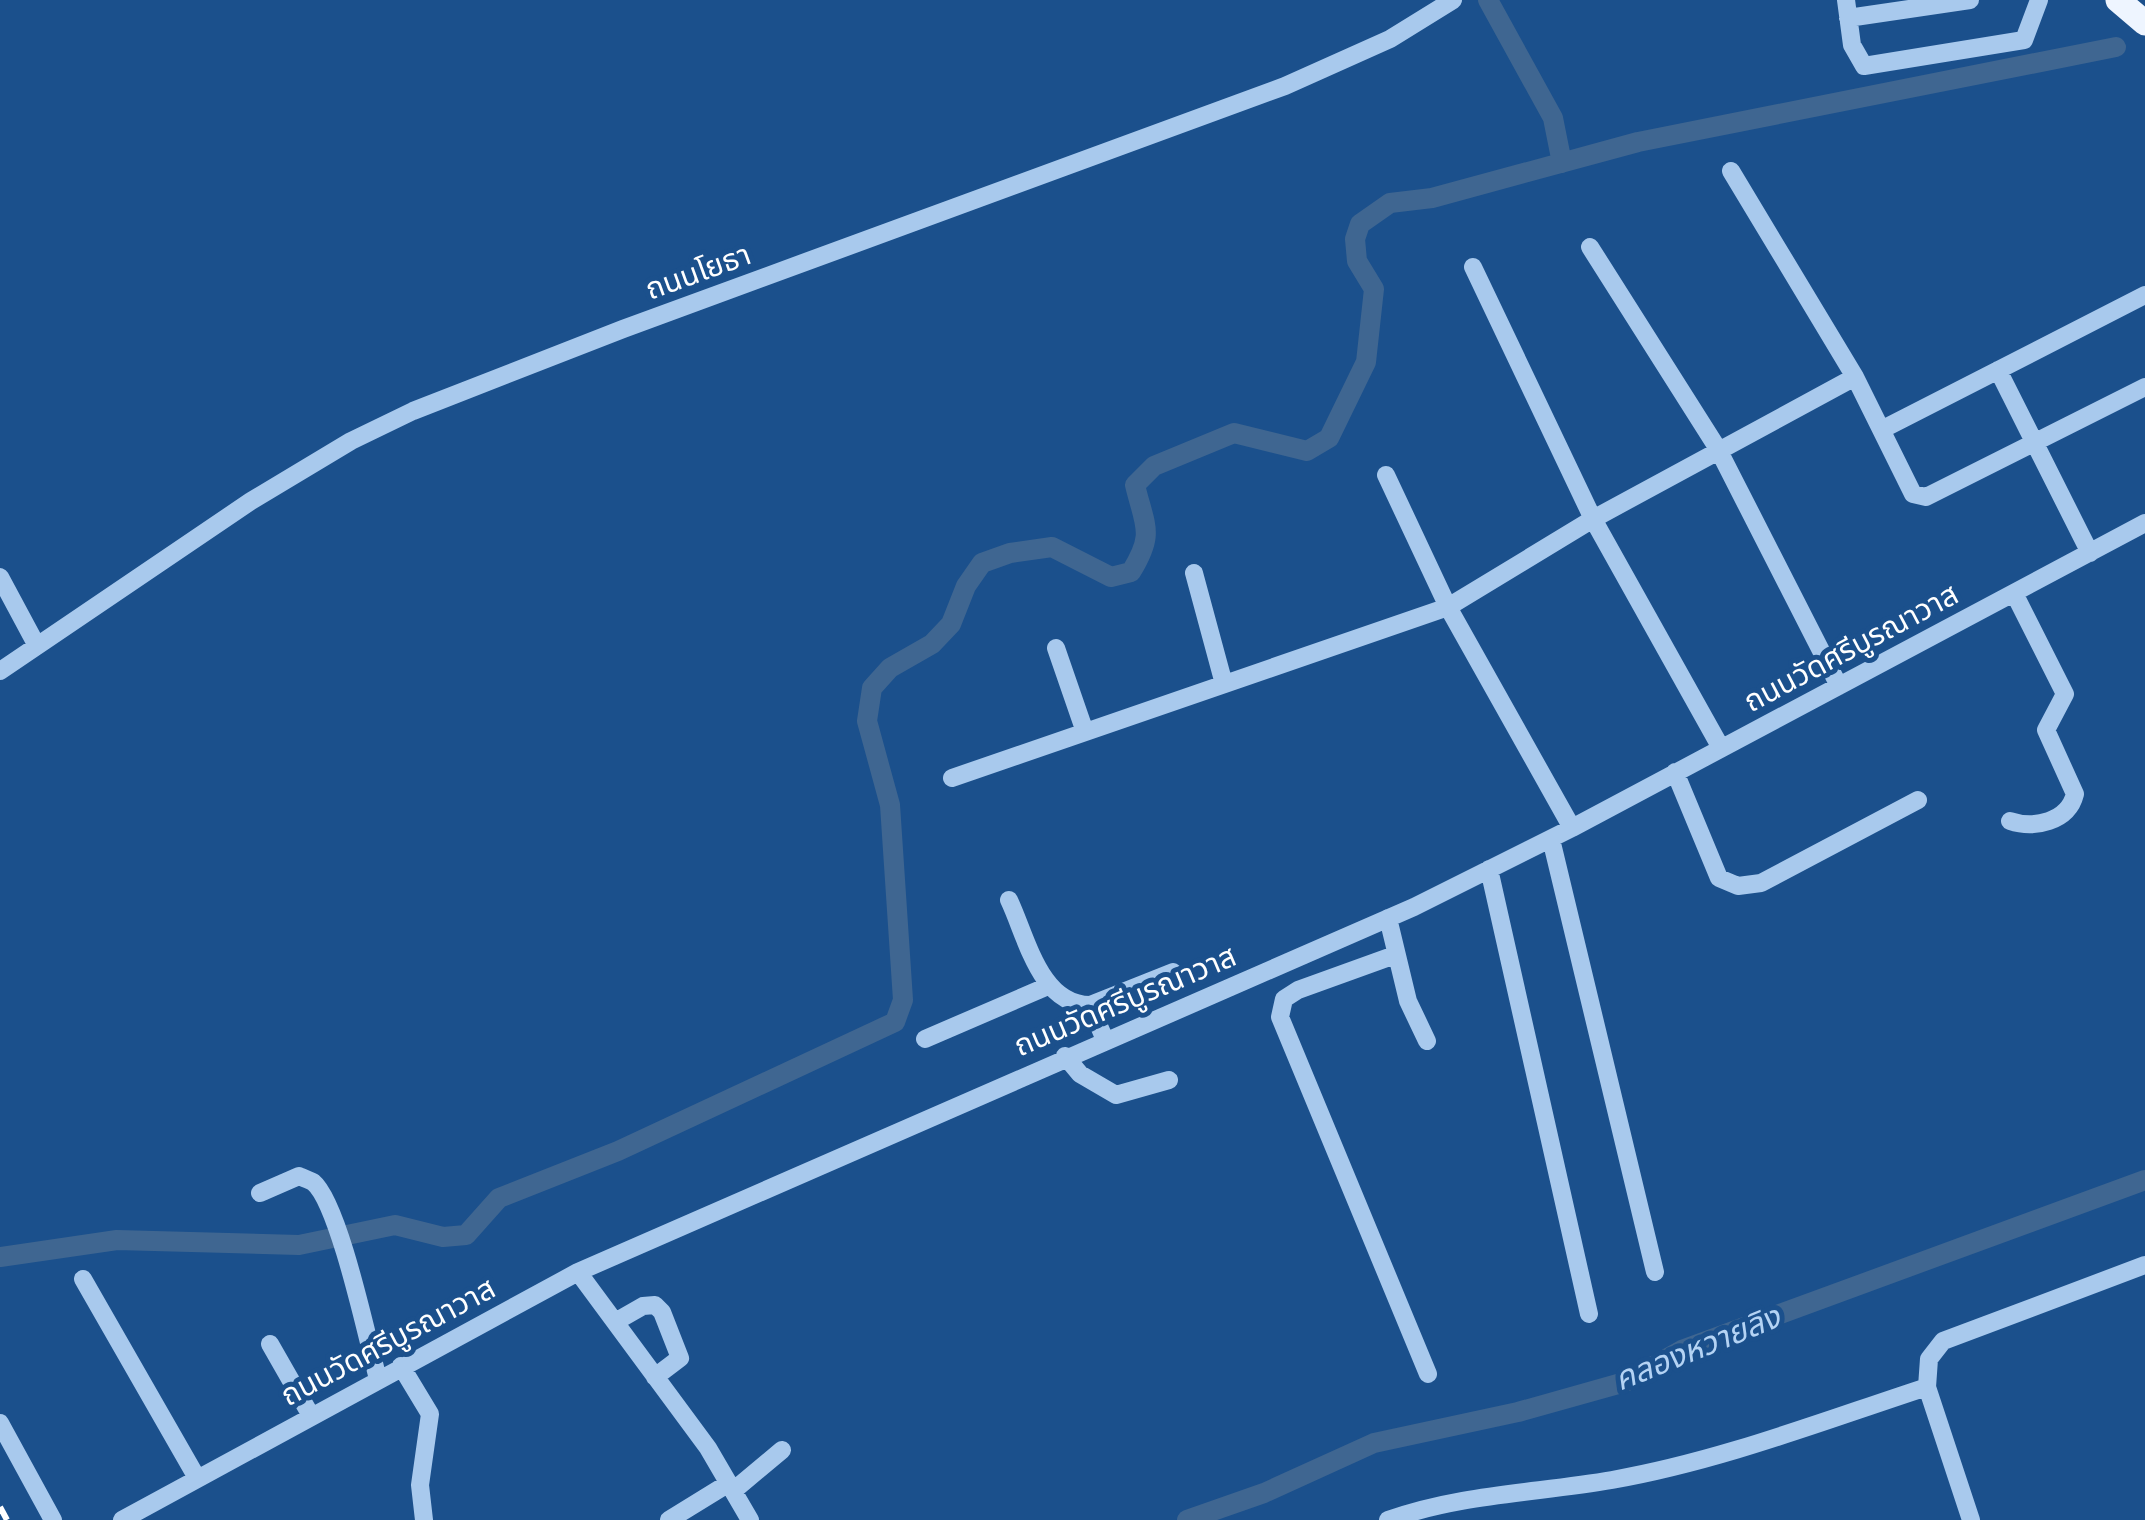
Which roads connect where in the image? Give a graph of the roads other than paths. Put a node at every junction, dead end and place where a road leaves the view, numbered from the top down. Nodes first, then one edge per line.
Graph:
1 (1453, 0) edge
2 (1970, 0) edge
3 (2039, 0) edge
4 (2118, 0) edge
5 (1847, 9) edge
6 (2145, 23) edge
7 (1731, 171) dead end
8 (1590, 247) dead end
9 (1473, 267) dead end
10 (2145, 295) edge
11 (1998, 370) junction
12 (1855, 377) junction
13 (2145, 386) edge
14 (1884, 429) junction
15 (2034, 442) junction
16 (1718, 449) junction
17 (1386, 475) dead end
18 (1593, 519) junction
19 (2145, 524) edge
20 (2090, 552) junction
21 (1194, 573) dead end
22 (0, 577) edge
23 (2014, 593) junction
24 (1448, 606) junction
25 (37, 646) junction
26 (1056, 648) dead end
27 (0, 671) edge
28 (1224, 684) junction
29 (1839, 686) junction
30 (1085, 732) junction
31 (1721, 748) junction
32 (1675, 772) junction
33 (952, 778) dead end
34 (1918, 800) dead end
35 (2010, 821) dead end
36 (1572, 828) junction
37 (1551, 839) junction
38 (1488, 870) junction
39 (1009, 900) dead end
40 (1388, 918) junction
41 (1395, 955) junction
42 (1173, 972) dead end
43 (1048, 986) junction
44 (1090, 1005) junction
45 (926, 1039) dead end
46 (1106, 1040) junction
47 (1427, 1040) dead end
48 (1065, 1056) junction
49 (1168, 1080) dead end
50 (260, 1193) dead end
51 (2145, 1265) edge
52 (578, 1272) junction
53 (1655, 1272) dead end
54 (83, 1278) dead end
55 (1589, 1314) dead end
56 (615, 1322) junction
57 (270, 1344) dead end
58 (401, 1366) junction
59 (1428, 1374) dead end
60 (655, 1377) junction
61 (378, 1379) junction
62 (1926, 1387) junction
63 (310, 1414) junction
64 (0, 1422) edge
65 (782, 1450) dead end
66 (197, 1478) junction
67 (731, 1487) junction
68 (146, 1514) edge
69 (53, 1520) edge
70 (122, 1520) edge
71 (424, 1520) edge
72 (669, 1520) edge
73 (750, 1520) edge
74 (1388, 1520) edge
75 (1971, 1520) edge

1 - 25 street, ถนนโยธา
2 - 5 street
3 - 5 street
4 - 6 main road
7 - 12 street
8 - 16 street
9 - 18 street
10 - 11 street
11 - 14 street
11 - 15 street
12 - 14 street
12 - 16 street
13 - 15 street
14 - 15 street
15 - 20 street
16 - 18 street
16 - 29 street
17 - 24 street
18 - 24 street
18 - 31 street
19 - 20 street, ถนนวัดศรีบูรณาวาส
20 - 23 street, ถนนวัดศรีบูรณาวาส
21 - 28 street
22 - 25 street
23 - 29 street, ถนนวัดศรีบูรณาวาส
23 - 35 street
24 - 28 street
24 - 36 street
25 - 27 street, ถนนโยธา
26 - 30 street
28 - 30 street
29 - 31 street, ถนนวัดศรีบูรณาวาส
30 - 33 street
31 - 32 street, ถนนวัดศรีบูรณาวาส
32 - 34 street
32 - 36 street, ถนนวัดศรีบูรณาวาส
36 - 37 street, ถนนวัดศรีบูรณาวาส
37 - 38 street, ถนนวัดศรีบูรณาวาส
37 - 53 street
38 - 40 street, ถนนวัดศรีบูรณาวาส
38 - 55 street
39 - 43 street
40 - 41 street
40 - 46 street, ถนนวัดศรีบูรณาวาส
41 - 47 street
41 - 59 street
42 - 44 street
43 - 44 street
43 - 45 street
44 - 46 street
46 - 48 street, ถนนวัดศรีบูรณาวาส
48 - 49 street
48 - 52 street, ถนนวัดศรีบูรณาวาส
50 - 61 street
51 - 62 street
52 - 56 street
52 - 58 street, ถนนวัดศรีบูรณาวาส
54 - 66 street
56 - 60 street
56 - 60 street
57 - 63 street
58 - 61 street, ถนนวัดศรีบูรณาวาส
58 - 71 street
60 - 67 street
61 - 63 street, ถนนวัดศรีบูรณาวาส
62 - 74 street
62 - 75 street
63 - 66 street, ถนนวัดศรีบูรณาวาส
64 - 69 street
65 - 67 street
66 - 68 street, ถนนวัดศรีบูรณาวาส
67 - 72 street
67 - 73 street
68 - 70 street, ถนนวัดศรีบูรณาวาส

